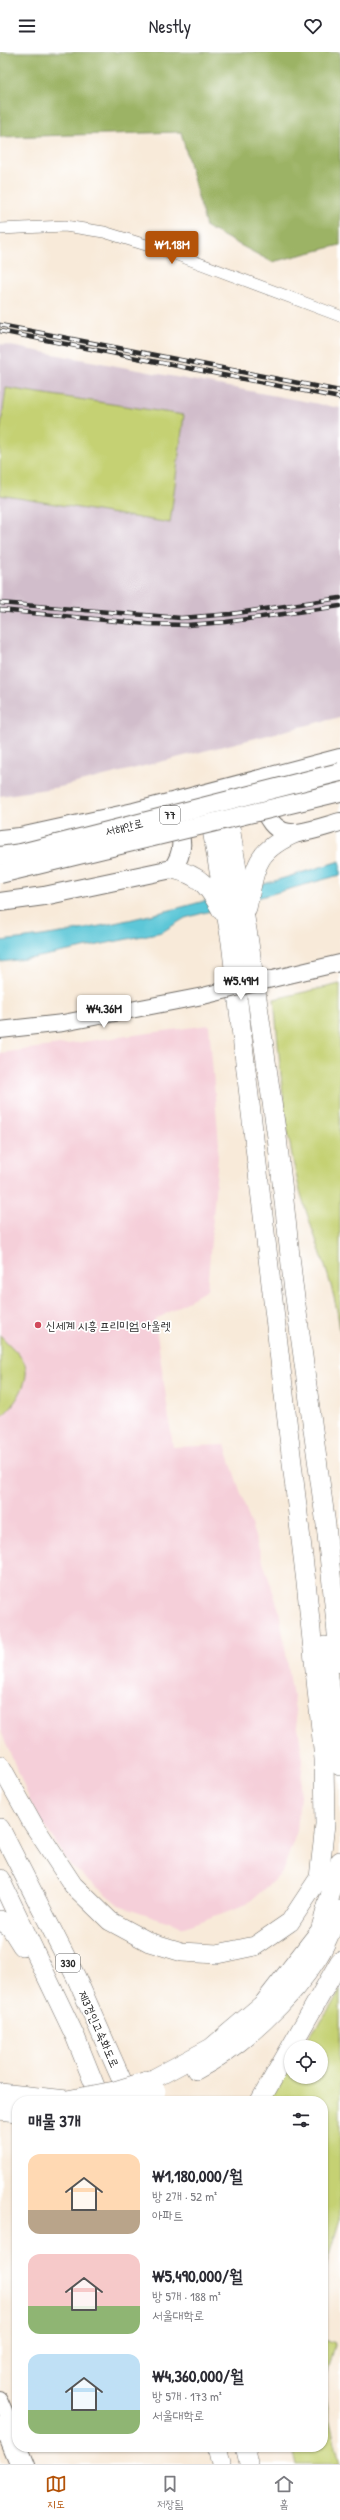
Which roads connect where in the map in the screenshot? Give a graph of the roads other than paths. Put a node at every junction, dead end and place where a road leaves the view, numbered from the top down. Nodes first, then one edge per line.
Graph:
1 (0, 229) edge
2 (340, 316) edge
3 (340, 758) edge
4 (340, 772) edge
5 (280, 775) junction
6 (224, 790) junction
7 (340, 792) edge
8 (206, 794) junction
9 (156, 807) junction
10 (340, 822) edge
11 (296, 833) junction
12 (0, 839) edge
13 (0, 856) edge
14 (172, 869) junction
15 (0, 874) edge
16 (230, 878) junction
17 (0, 902) edge
18 (238, 929) junction
19 (340, 963) edge
20 (0, 1030) edge
21 (290, 1438) junction
22 (335, 1618) junction
23 (340, 1642) edge
24 (340, 1663) edge
25 (0, 1765) edge
26 (340, 1766) edge
27 (0, 1828) edge
28 (340, 1861) edge
29 (0, 1879) edge
30 (340, 1910) edge
31 (0, 1920) edge
32 (340, 1961) edge
33 (75, 2036) junction
34 (155, 2085) junction
35 (0, 2093) edge
36 (29, 2096) edge
37 (86, 2096) edge
38 (99, 2096) edge
39 (128, 2096) edge
40 (138, 2096) edge
41 (263, 2096) edge
42 (0, 2110) edge
43 (12, 2111) edge
44 (0, 2399) edge
45 (0, 2423) edge
46 (12, 2427) edge
47 (12, 2452) edge
48 (12, 2452) edge
49 (23, 2452) edge
50 (218, 2452) edge
51 (246, 2452) edge
52 (17, 2464) edge
53 (28, 2464) edge
54 (221, 2464) edge
55 (249, 2464) edge

1 - 2 street
3 - 5 main road
4 - 13 main road, 서해안로 / 77, bridge
5 - 6 main road
5 - 11 main road
6 - 8 main road
6 - 16 highway
7 - 15 main road, 서해안로 / 77, bridge
8 - 9 main road
8 - 16 highway
9 - 12 main road
9 - 14 main road
10 - 11 main road
11 - 16 highway
14 - 16 highway
14 - 17 main road
16 - 18 highway
16 - 18 highway
18 - 21 highway
18 - 22 highway
19 - 20 main road, bridge
21 - 25 highway
21 - 26 highway
22 - 23 highway
22 - 24 highway
27 - 39 highway, 제3경인고속화도로 / 330
28 - 34 highway
29 - 33 highway, 제3경인고속화도로 / 330
30 - 34 highway
31 - 33 highway
32 - 41 highway
33 - 38 highway, 제3경인고속화도로 / 330
34 - 37 highway, bridge
34 - 40 highway, bridge
35 - 36 highway, bridge
42 - 43 highway
44 - 46 street
45 - 47 street
48 - 52 street
49 - 53 street
50 - 54 highway
51 - 55 highway

